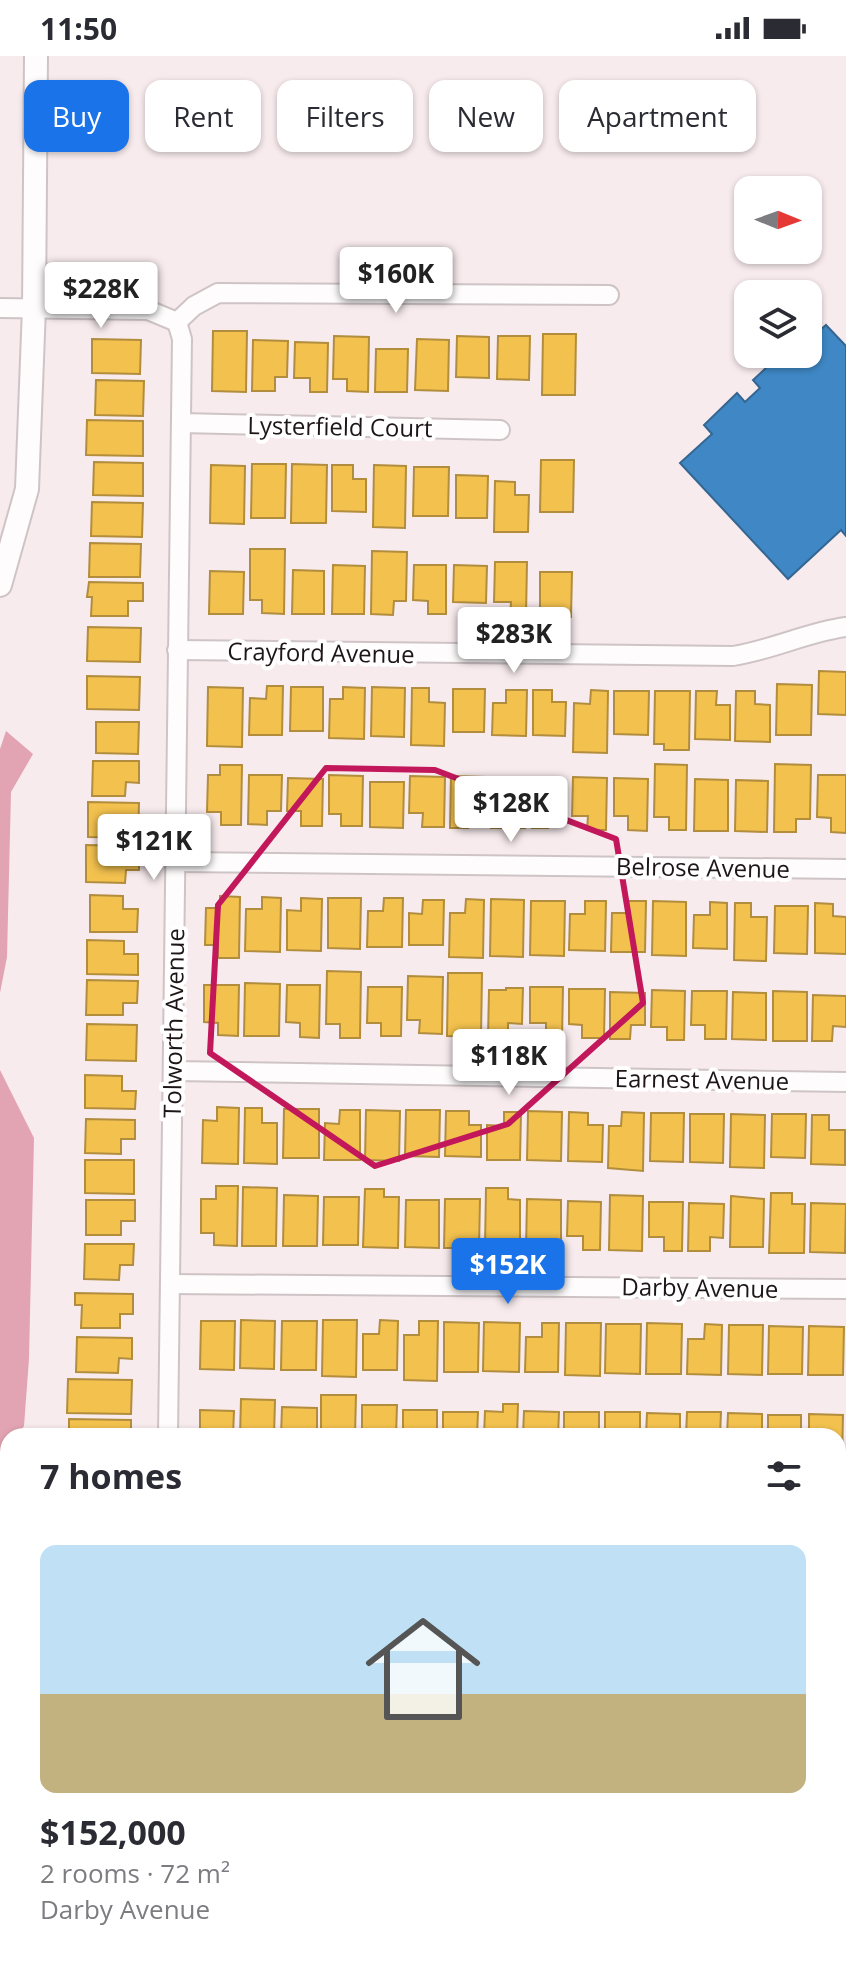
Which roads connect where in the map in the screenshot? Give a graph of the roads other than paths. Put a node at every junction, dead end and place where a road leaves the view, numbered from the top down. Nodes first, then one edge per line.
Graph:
1 (36, 56) edge
2 (609, 295) dead end
3 (0, 308) edge
4 (34, 308) junction
5 (177, 322) junction
6 (181, 423) junction
7 (500, 430) dead end
8 (0, 585) edge
9 (846, 627) edge
10 (177, 650) junction
11 (176, 862) junction
12 (846, 869) edge
13 (173, 1071) junction
14 (846, 1082) edge
15 (170, 1284) junction
16 (846, 1289) edge
17 (168, 1428) edge

1 - 4 street
2 - 5 street
3 - 4 street
4 - 5 street
4 - 8 street
5 - 6 street, Tolworth Avenue
6 - 7 street, Lysterfield Court
6 - 10 street, Tolworth Avenue
9 - 10 street, Crayford Avenue
10 - 11 street, Tolworth Avenue
11 - 12 street, Belrose Avenue
11 - 13 street, Tolworth Avenue
13 - 14 street, Earnest Avenue
13 - 15 street, Tolworth Avenue
15 - 16 street, Darby Avenue
15 - 17 street, Tolworth Avenue

